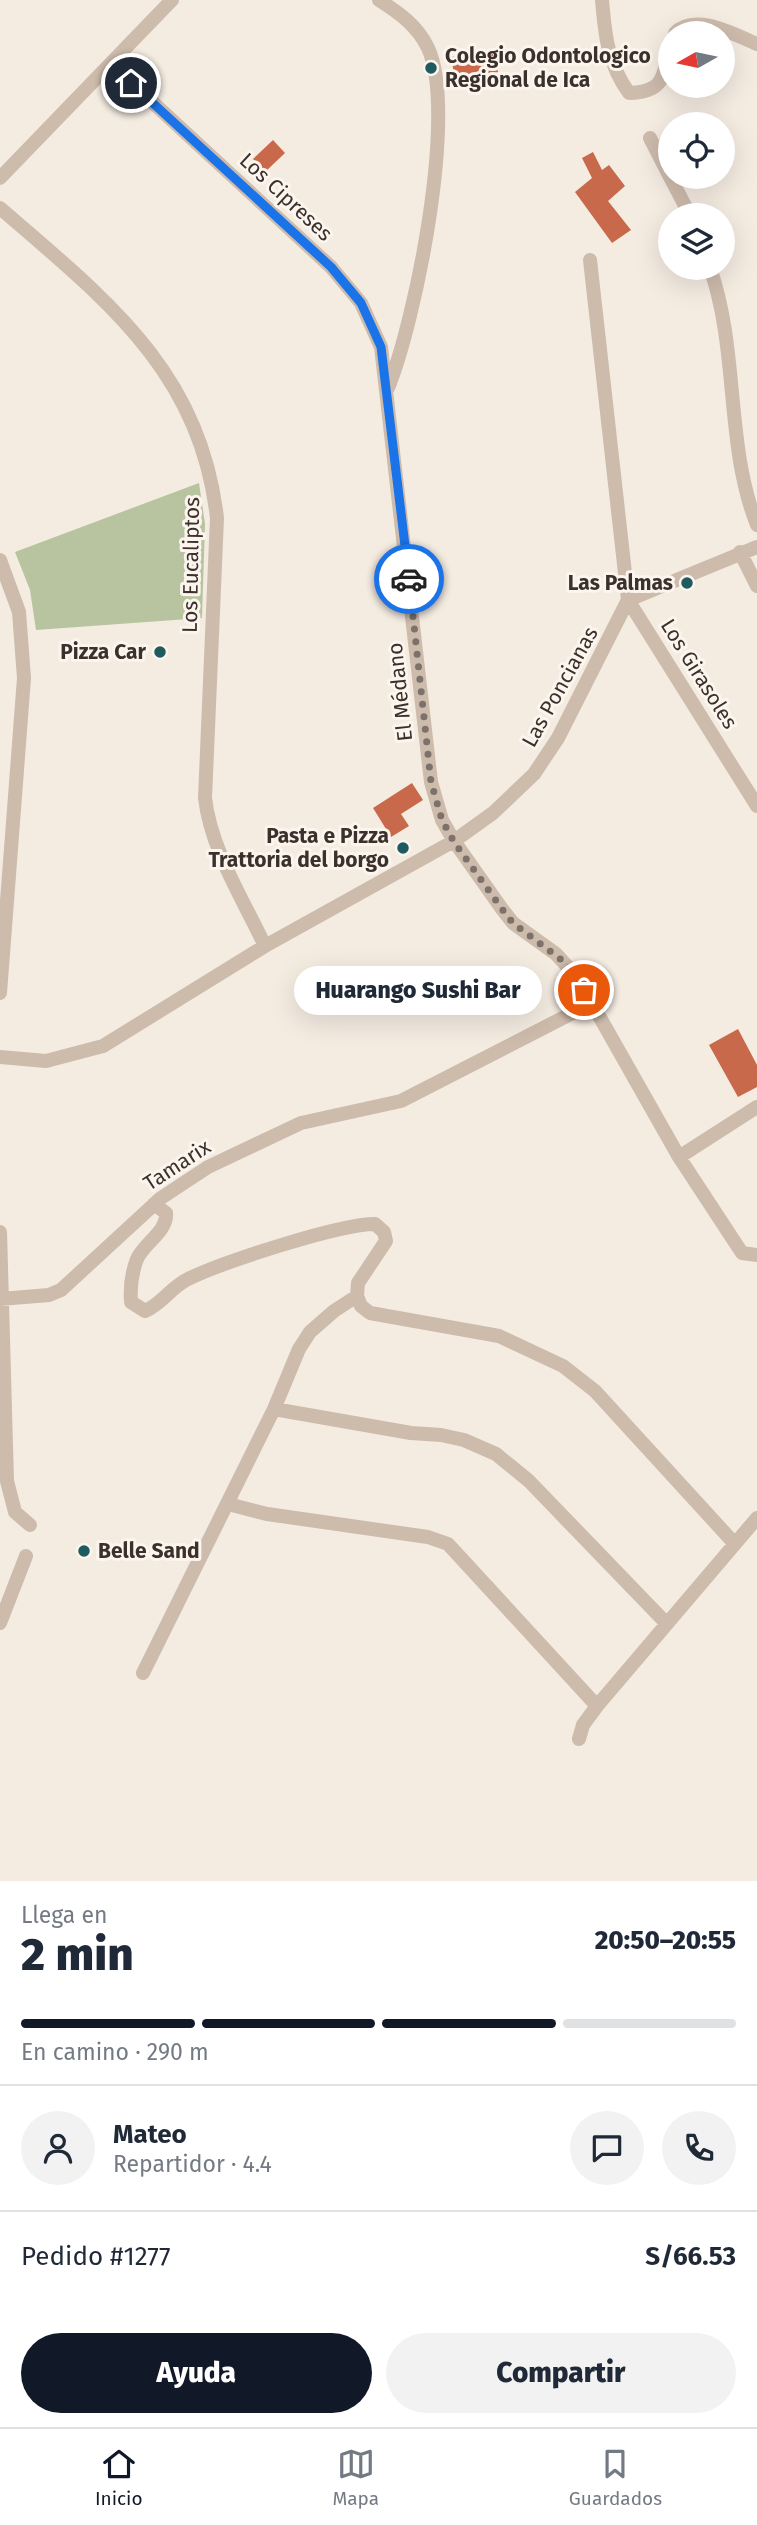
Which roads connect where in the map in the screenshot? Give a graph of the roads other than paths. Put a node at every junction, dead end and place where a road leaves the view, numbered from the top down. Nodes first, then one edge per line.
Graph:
1 (172, 0) edge
2 (379, 0) edge
3 (602, 0) edge
4 (735, 36) edge
5 (757, 44) edge
6 (111, 64) junction
7 (658, 85) edge
8 (650, 138) dead end
9 (658, 154) edge
10 (0, 178) edge
11 (0, 208) edge
12 (590, 260) dead end
13 (712, 280) edge
14 (387, 390) junction
15 (757, 525) edge
16 (757, 547) edge
17 (740, 552) junction
18 (0, 560) edge
19 (757, 586) edge
20 (628, 600) junction
21 (757, 806) edge
22 (454, 842) junction
23 (265, 947) junction
24 (0, 993) edge
25 (592, 1003) junction
26 (0, 1057) edge
27 (757, 1107) edge
28 (679, 1157) junction
29 (154, 1204) junction
30 (0, 1232) edge
31 (757, 1255) edge
32 (357, 1296) junction
33 (1, 1299) edge
34 (274, 1409) junction
35 (228, 1504) junction
36 (757, 1518) edge
37 (30, 1525) dead end
38 (734, 1544) junction
39 (26, 1556) dead end
40 (0, 1623) edge
41 (667, 1624) junction
42 (143, 1673) dead end
43 (597, 1706) junction
44 (579, 1739) dead end

1 - 6 street
2 - 14 street, El Médano
3 - 7 street
4 - 5 street
6 - 10 street
6 - 14 street, Los Cipreses
8 - 9 street
11 - 23 street, Los Eucaliptos
12 - 20 street
13 - 15 street
14 - 22 street, El Médano
16 - 17 street
17 - 19 street
17 - 20 street
18 - 24 street
20 - 21 street, Los Girasoles
20 - 22 street, Las Poncianas
22 - 23 street, Las Poncianas
22 - 25 street, El Médano
23 - 26 street, Las Poncianas
25 - 28 street, El Médano
25 - 29 street, Tamarix
27 - 28 street
28 - 31 street, El Médano
29 - 32 street
29 - 33 street, Tamarix
30 - 33 street
32 - 34 street
32 - 38 street
33 - 37 street
34 - 35 street
34 - 41 street
35 - 42 street
35 - 43 street
36 - 38 street
38 - 41 street
39 - 40 street
41 - 43 street
43 - 44 street

